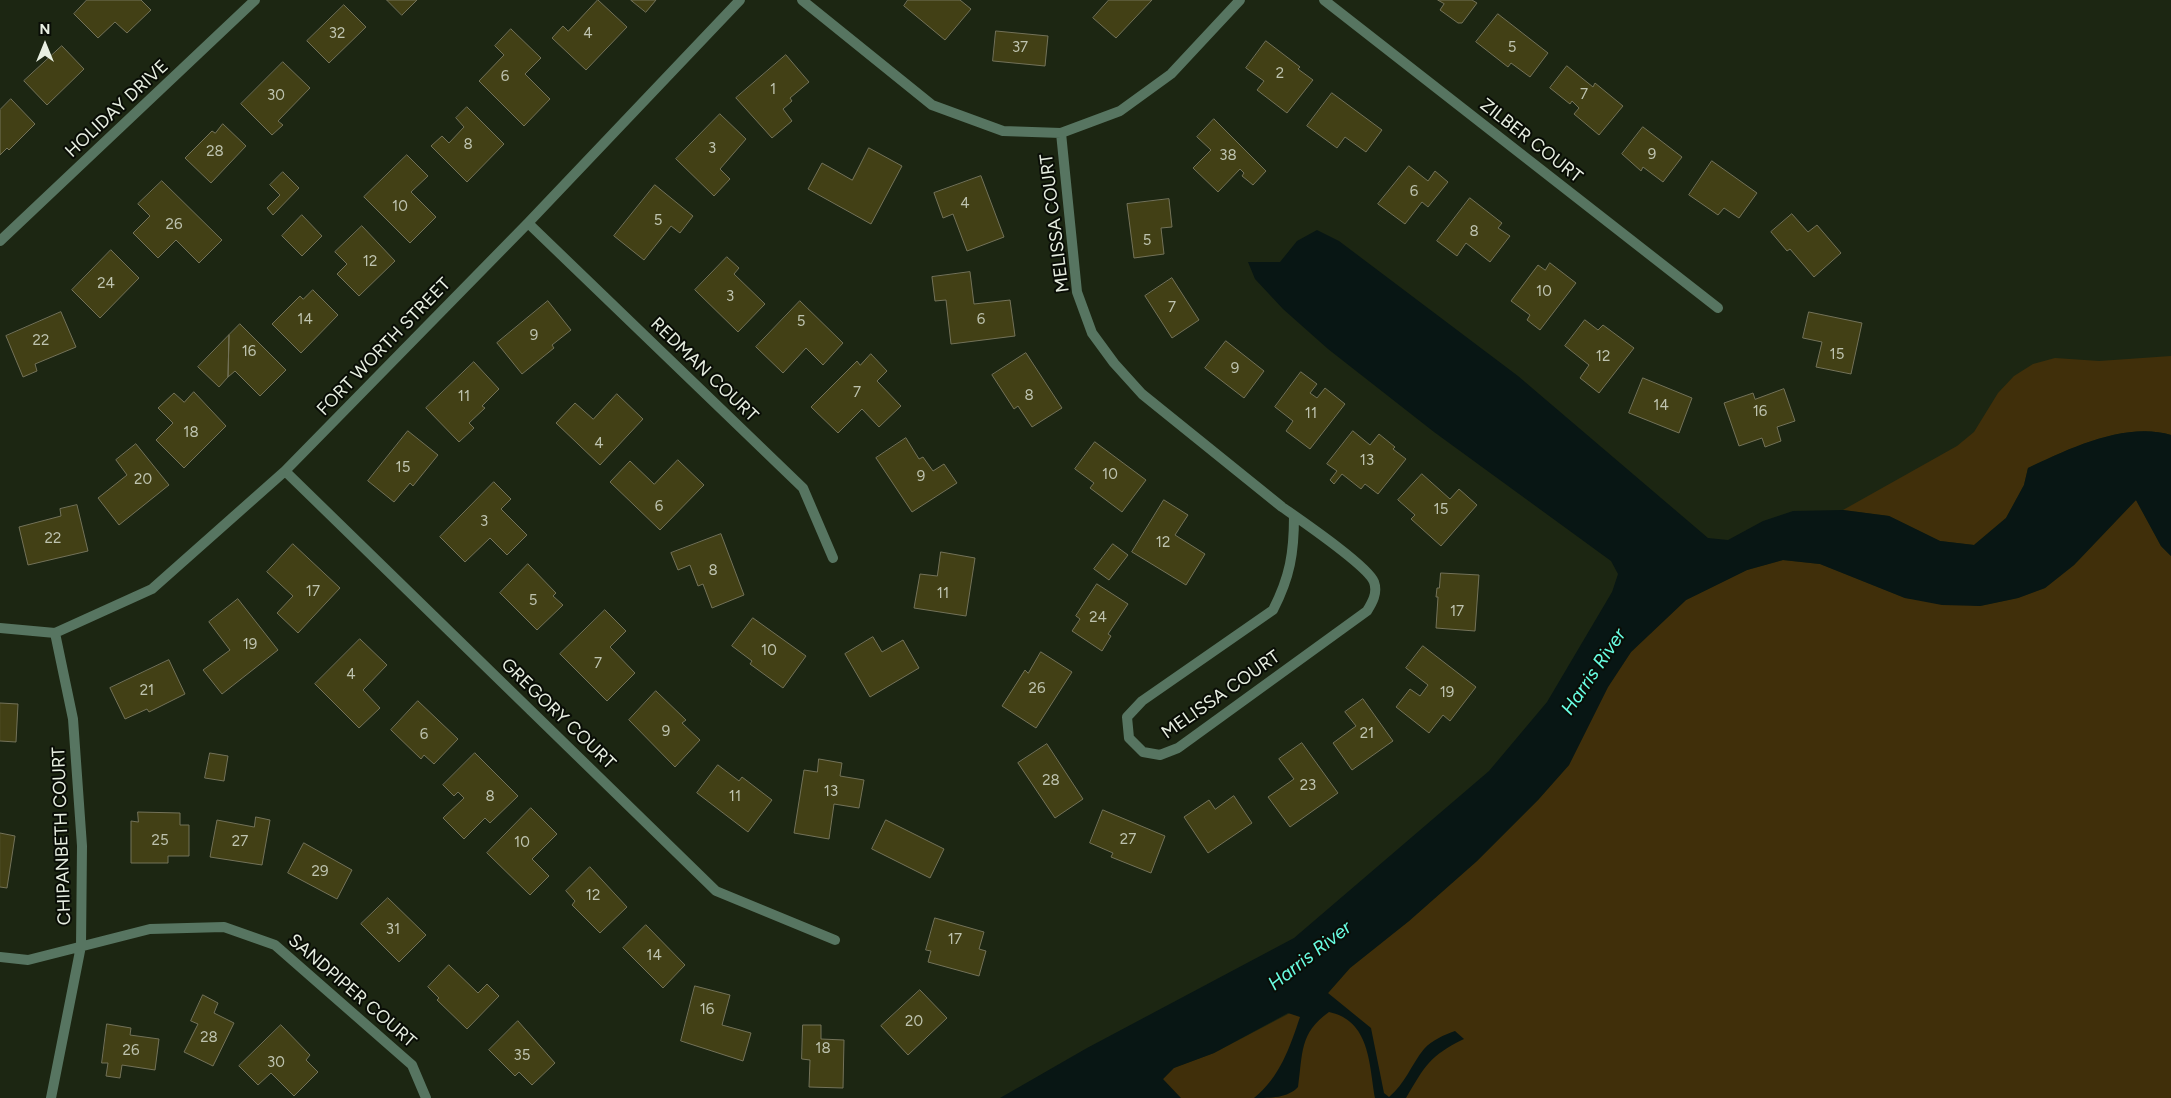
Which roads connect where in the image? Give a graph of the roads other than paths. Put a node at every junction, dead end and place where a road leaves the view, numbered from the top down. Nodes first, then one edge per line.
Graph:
1 (255, 0) edge
2 (740, 0) edge
3 (802, 0) edge
4 (1240, 0) edge
5 (1324, 0) edge
6 (1061, 133) junction
7 (528, 223) junction
8 (0, 241) edge
9 (1718, 308) dead end
10 (285, 471) junction
11 (1294, 516) junction
12 (833, 558) dead end
13 (0, 628) edge
14 (55, 633) junction
15 (835, 940) dead end
16 (81, 946) junction
17 (0, 957) edge
18 (51, 1098) edge
19 (426, 1098) edge

1 - 8 street, HOLIDAY DRIVE
2 - 7 street, FORT WORTH STREET
3 - 6 street
4 - 6 street
5 - 9 street, ZILBER COURT
6 - 11 street, MELISSA COURT
7 - 10 street, FORT WORTH STREET
7 - 12 street, REDMAN COURT
10 - 14 street, FORT WORTH STREET
10 - 15 street, GREGORY COURT
11 - 11 street, MELISSA COURT
13 - 14 street, FORT WORTH STREET
14 - 16 street, CHIPANBETH COURT
16 - 17 street, SANDPIPER COURT
16 - 18 street, CHIPANBETH COURT
16 - 19 street, SANDPIPER COURT

